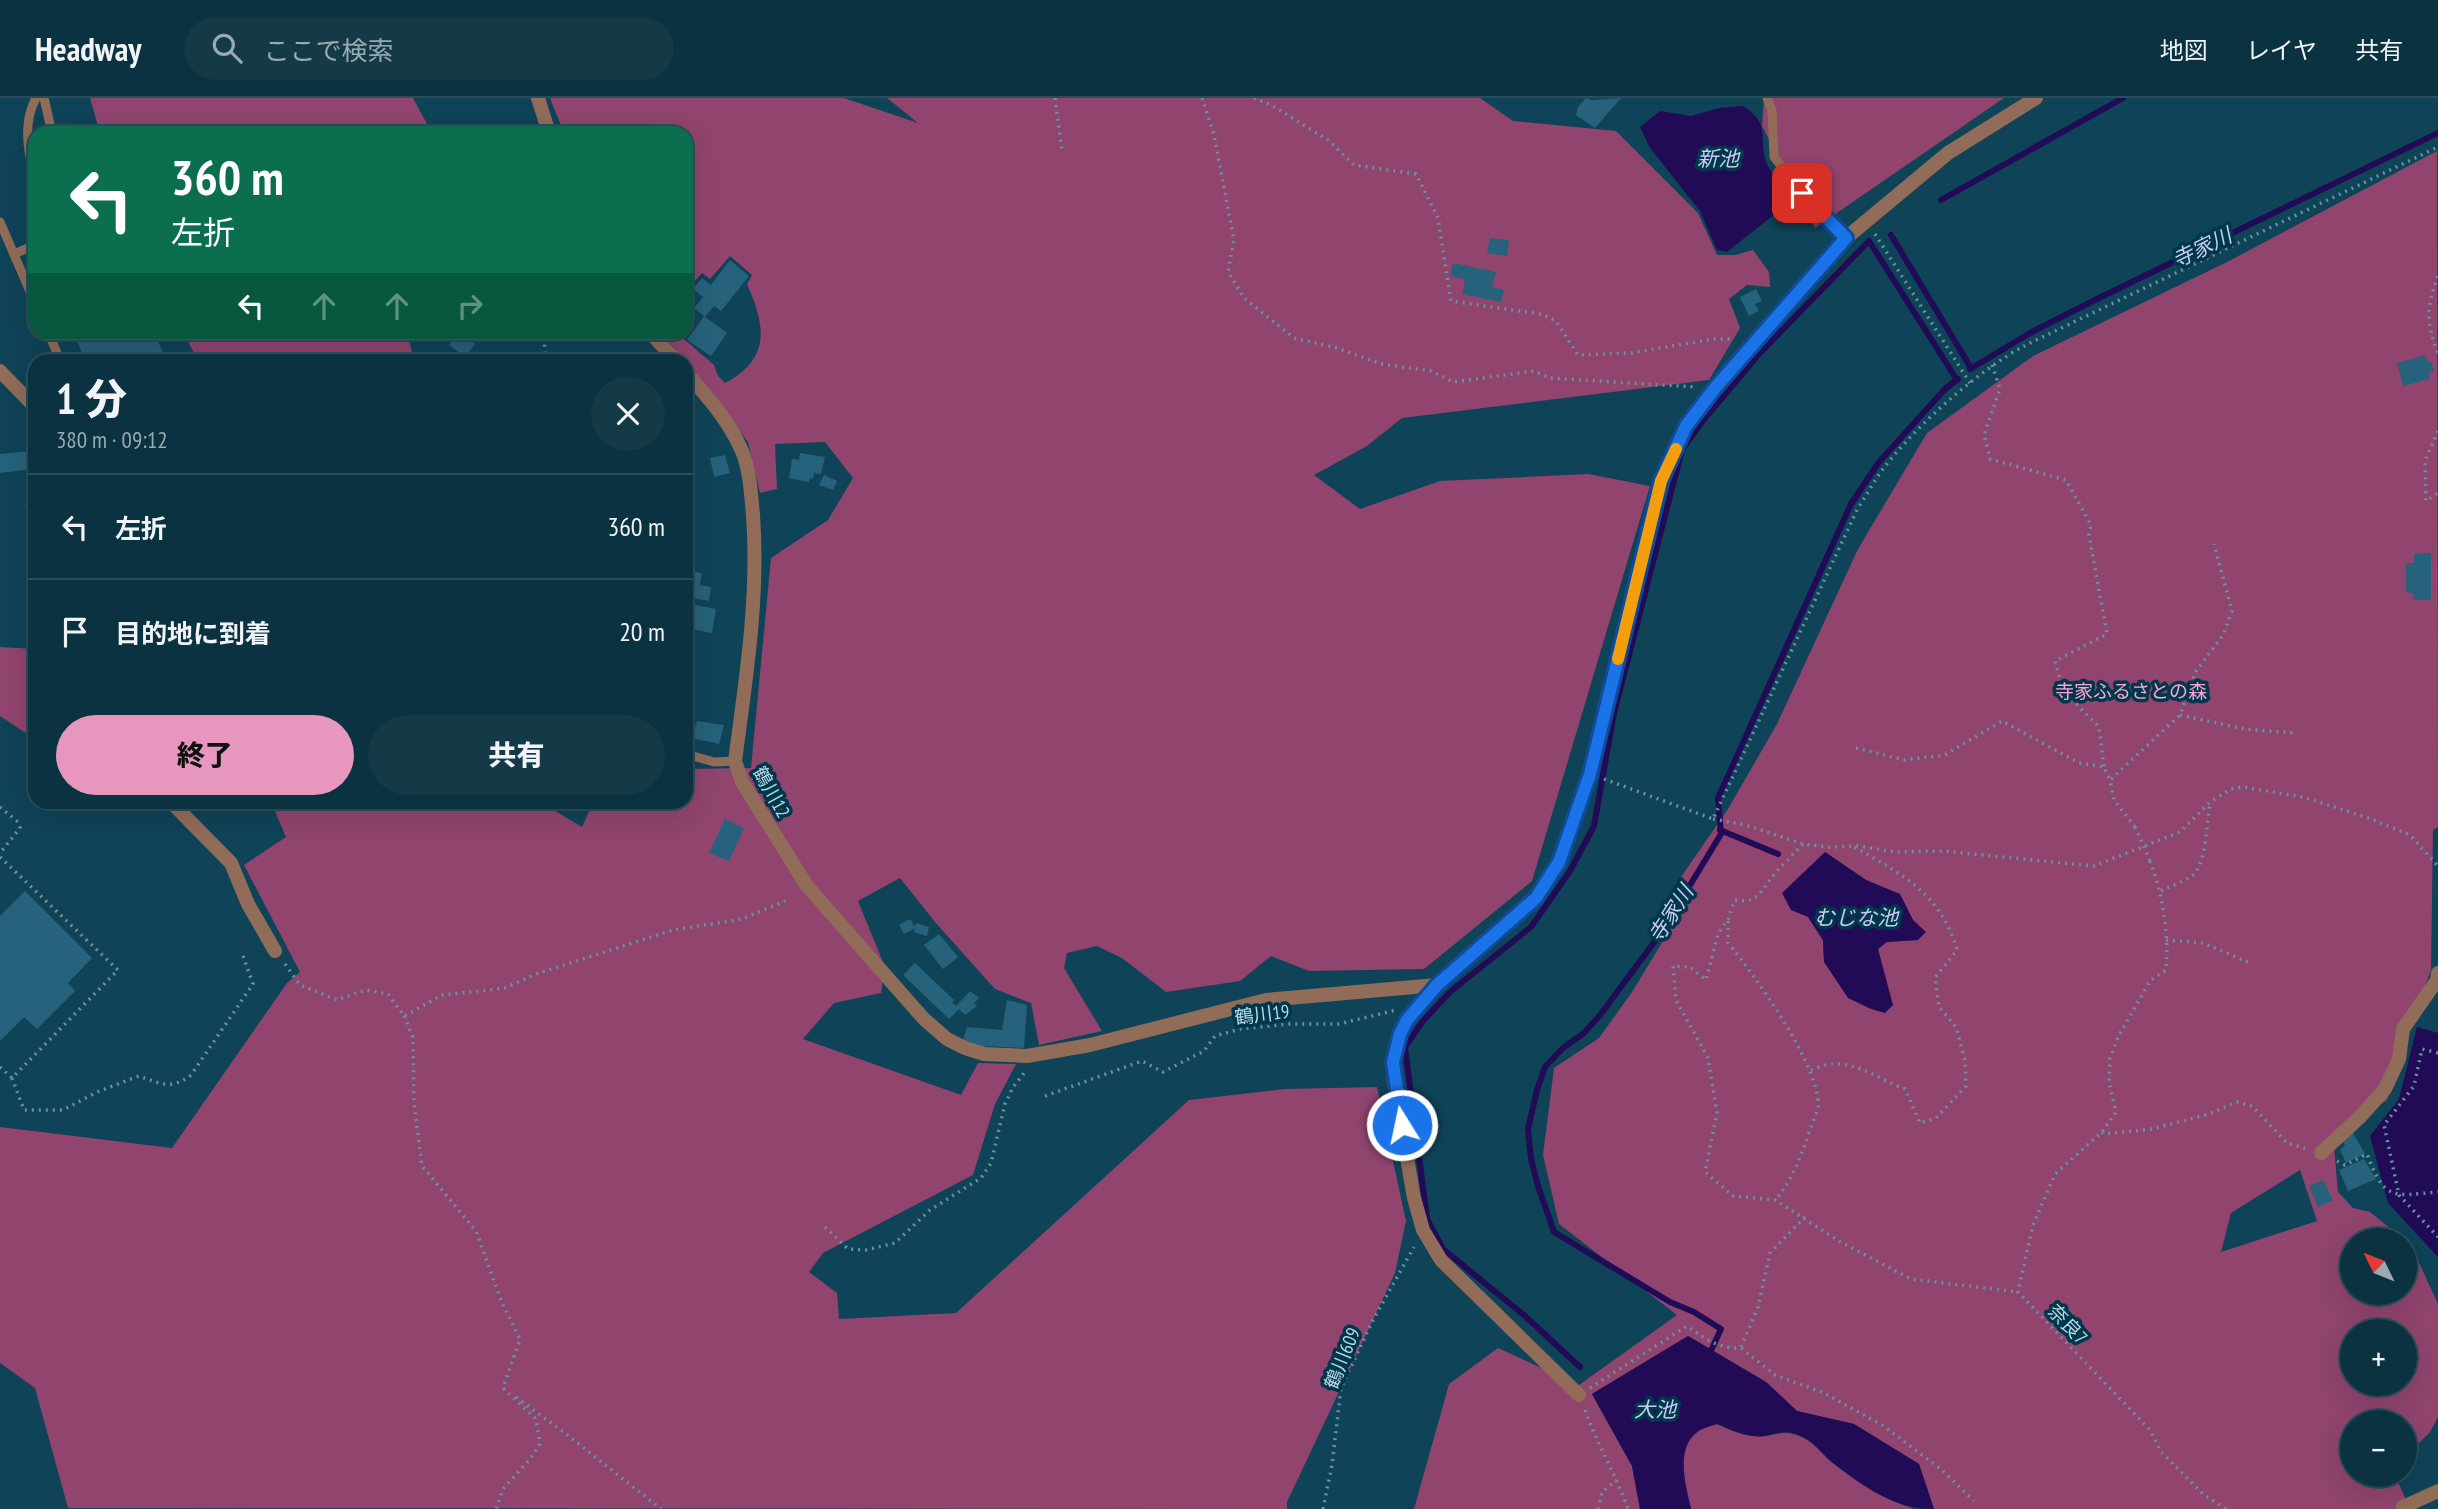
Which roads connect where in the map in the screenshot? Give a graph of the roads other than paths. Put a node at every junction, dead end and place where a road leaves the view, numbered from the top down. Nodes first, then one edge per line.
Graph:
1 (36, 98) edge
2 (44, 98) edge
3 (538, 98) edge
4 (1767, 98) edge
5 (2036, 98) edge
6 (29, 126) edge
7 (50, 126) edge
8 (547, 126) edge
9 (0, 222) edge
10 (1846, 238) junction
11 (28, 248) edge
12 (14, 254) junction
13 (28, 287) edge
14 (657, 340) edge
15 (670, 354) edge
16 (0, 371) edge
17 (693, 381) edge
18 (28, 400) edge
19 (693, 756) edge
20 (735, 761) junction
21 (178, 809) edge
22 (275, 951) road end
23 (2438, 973) edge
24 (1437, 985) junction
25 (2321, 1153) road end
26 (1579, 1395) road end
27 (2438, 1490) edge
28 (2403, 1507) dead end

1 - 6 lane
2 - 7 lane
3 - 8 street
4 - 10 lane
5 - 10 street
9 - 12 lane
10 - 24 street
11 - 12 lane
12 - 13 lane
14 - 15 street
16 - 18 street
17 - 20 street, 鶴川12
19 - 20 lane
20 - 24 street, 鶴川12
21 - 22 street
23 - 25 street
24 - 26 street
27 - 28 street

